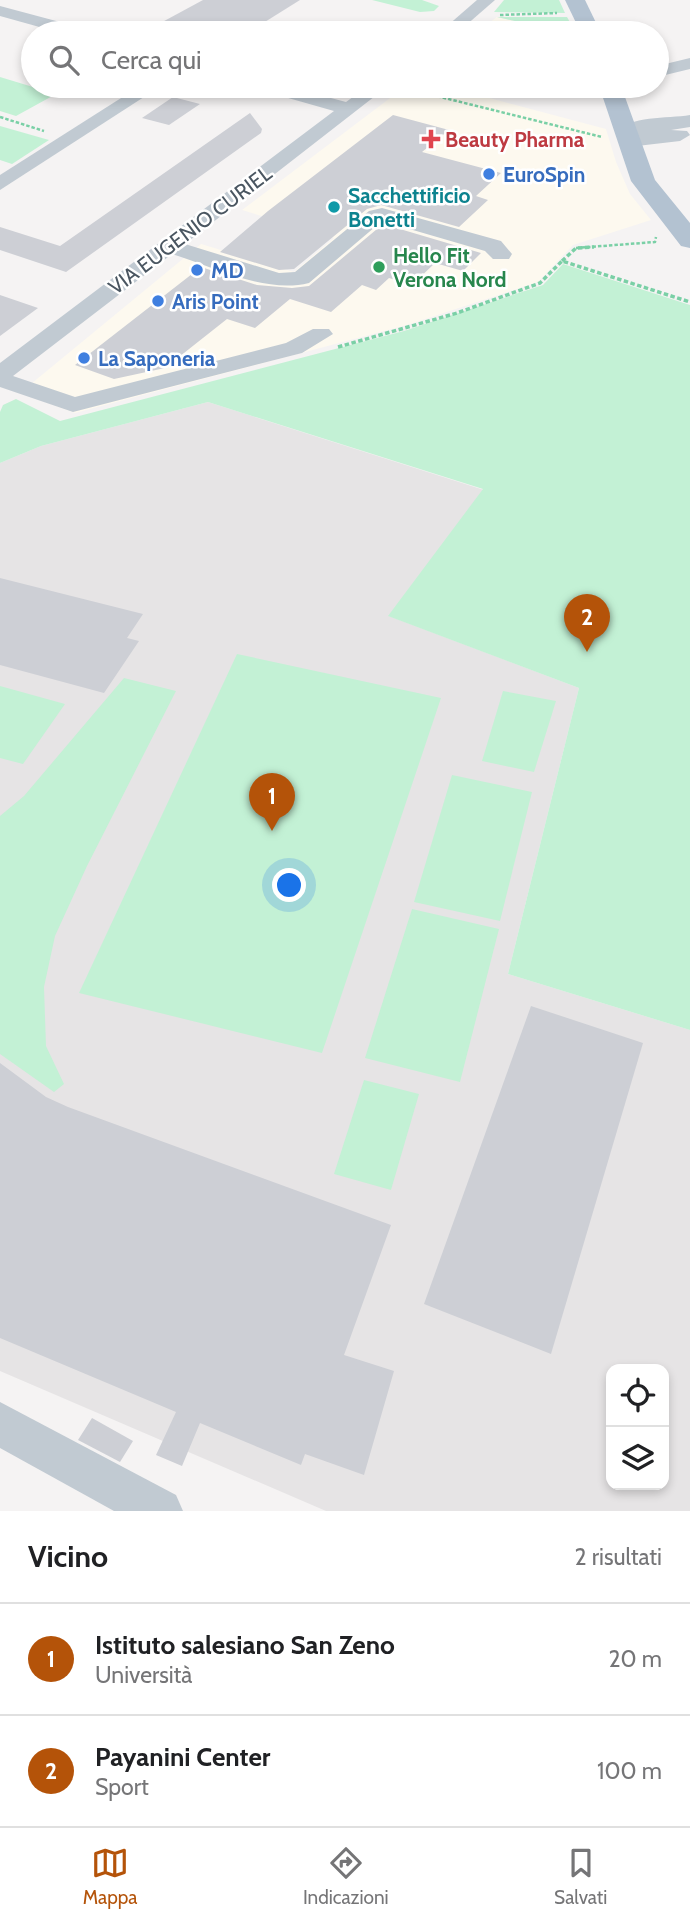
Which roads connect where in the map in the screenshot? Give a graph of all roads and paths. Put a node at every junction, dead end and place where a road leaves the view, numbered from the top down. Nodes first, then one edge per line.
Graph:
1 (575, 0) edge
2 (485, 5) edge
3 (0, 10) edge
4 (558, 13) dead end
5 (38, 21) edge
6 (463, 21) edge
7 (585, 21) edge
8 (690, 63) edge
9 (669, 69) edge
10 (133, 98) edge
11 (309, 98) edge
12 (363, 98) edge
13 (447, 98) edge
14 (614, 98) edge
15 (616, 98) edge
16 (349, 109) junction
17 (0, 117) edge
18 (47, 132) dead end
19 (682, 134) edge
20 (619, 137) junction
21 (654, 163) junction
22 (0, 184) edge
23 (658, 227) dead end
24 (690, 240) edge
25 (170, 246) junction
26 (501, 254) dead end
27 (562, 261) junction
28 (690, 302) edge
29 (326, 342) joint
30 (0, 377) edge
31 (0, 1424) edge
32 (160, 1511) edge

1 - 7 main road
2 - 4 path
2 - 6 street
3 - 5 street
8 - 9 street
10 - 22 street
11 - 16 street
12 - 16 street, VIA EUGENIO CURIEL
13 - 20 path
14 - 20 main road
15 - 19 street
16 - 25 street, VIA EUGENIO CURIEL
17 - 18 path
19 - 20 street
19 - 21 street
20 - 21 main road
21 - 24 main road
23 - 27 path
25 - 26 street
25 - 30 street, VIA EUGENIO CURIEL
27 - 28 path
27 - 29 path
29 - 30 street
31 - 32 street

